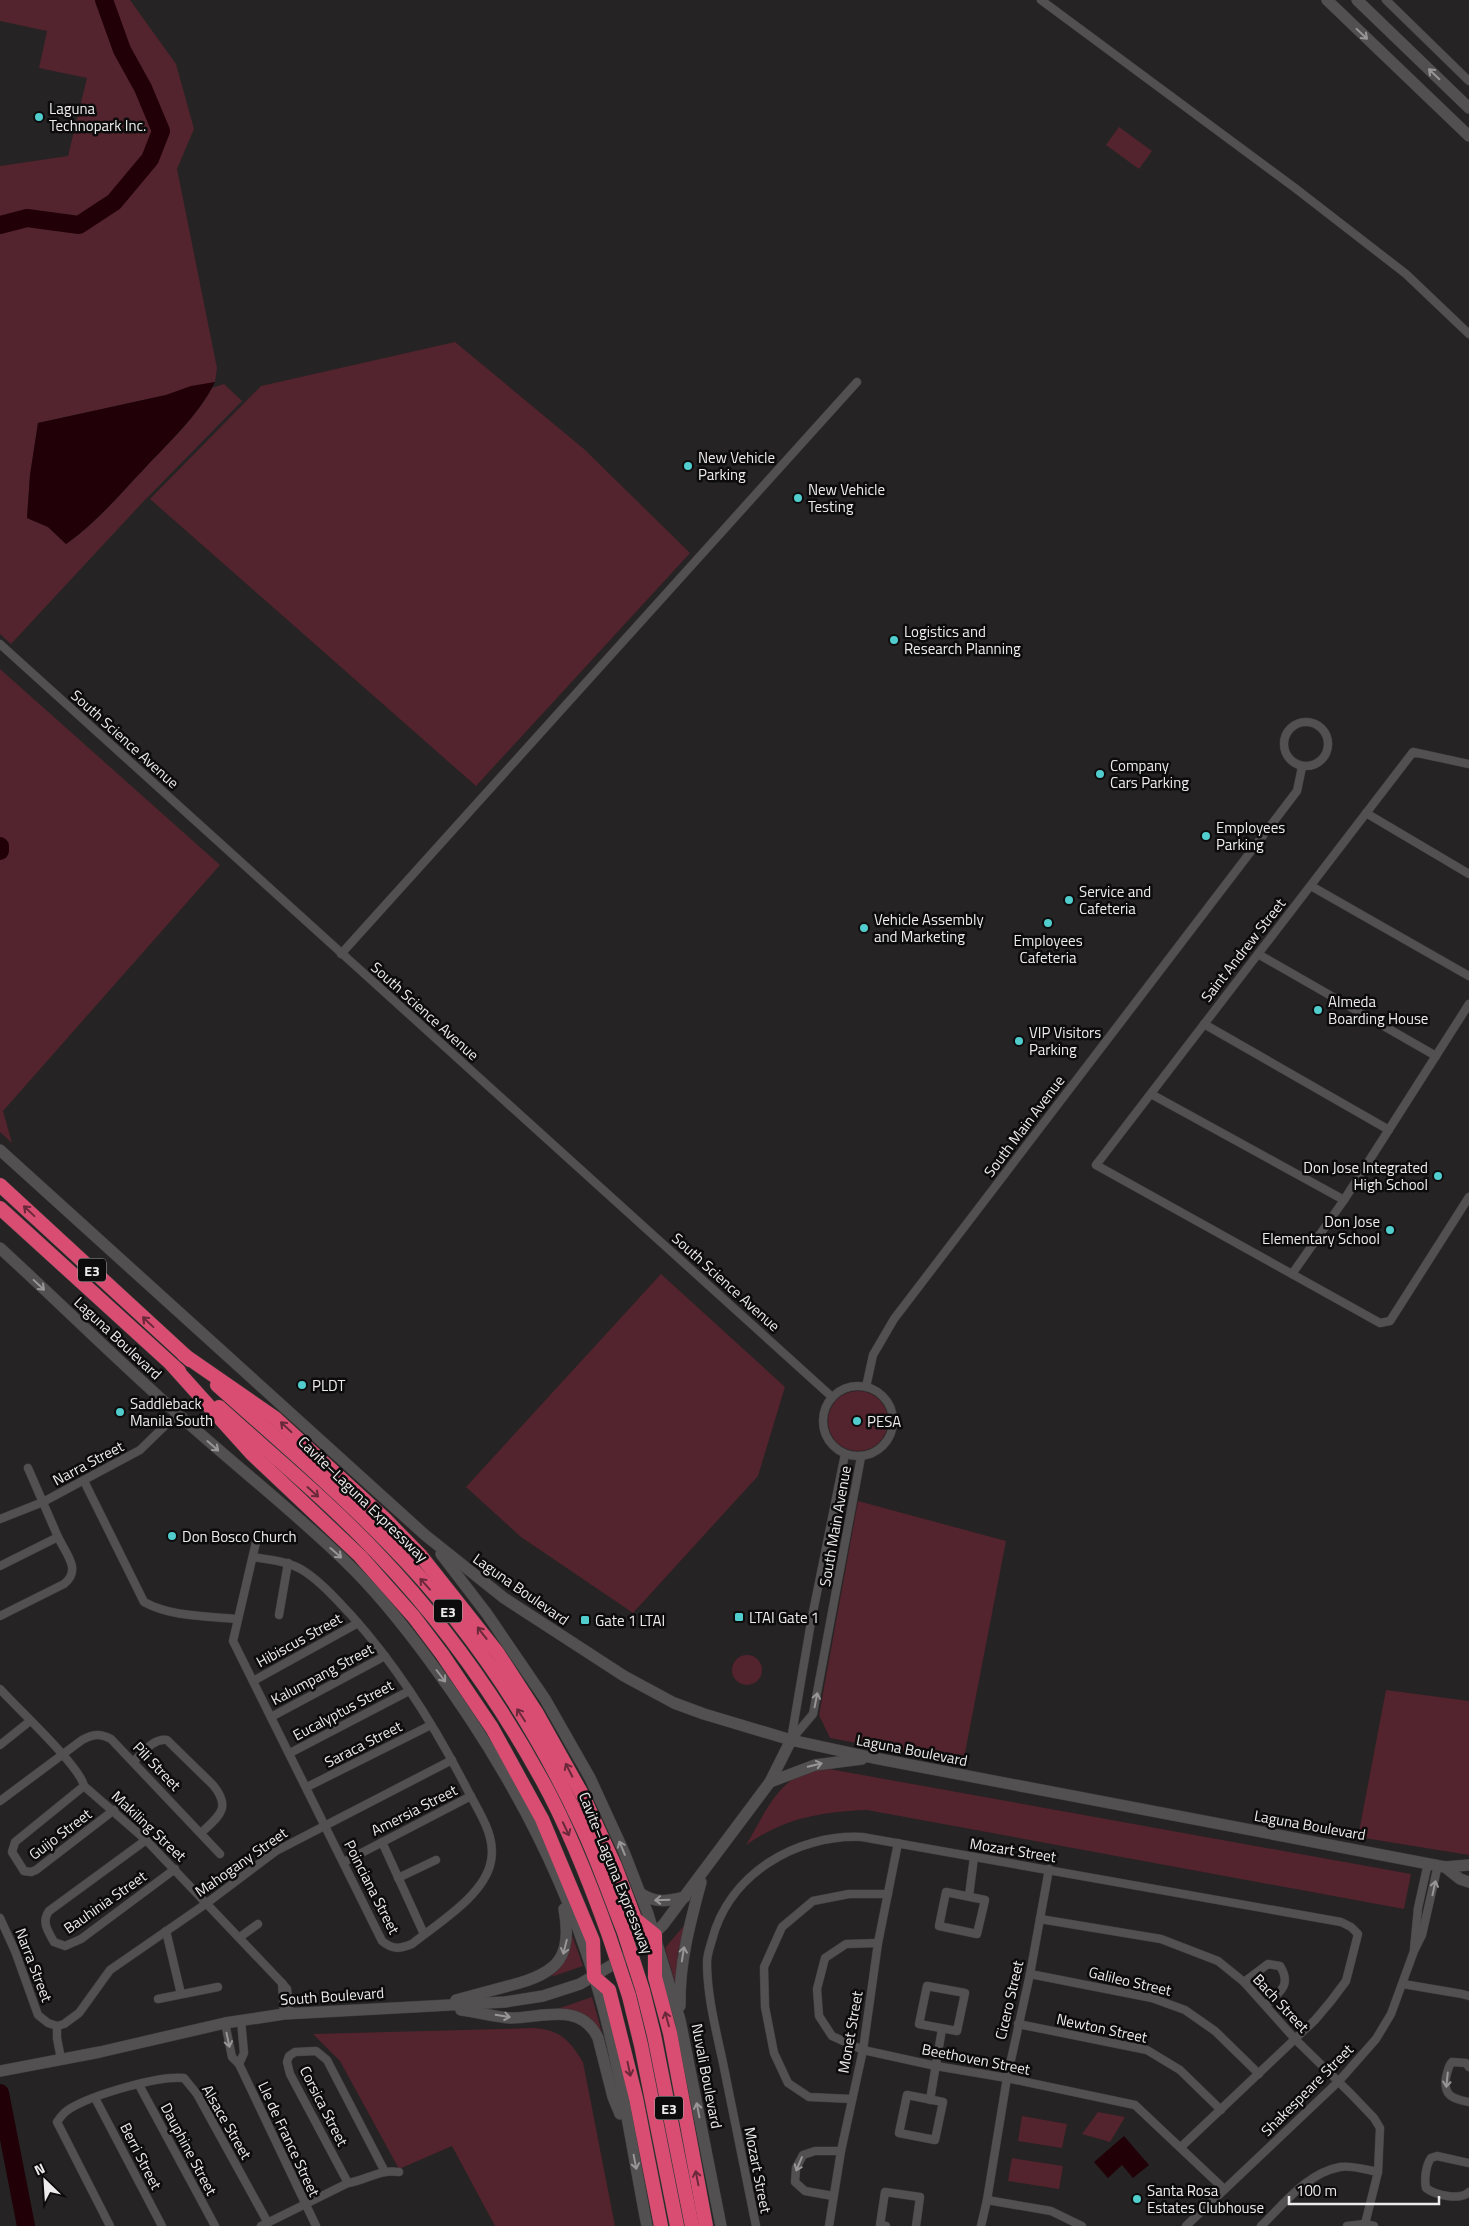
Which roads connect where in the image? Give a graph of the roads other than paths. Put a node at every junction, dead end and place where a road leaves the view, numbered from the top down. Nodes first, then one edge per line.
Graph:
1 (1041, 0) edge
2 (1326, 0) edge
3 (1357, 0) edge
4 (1386, 0) edge
5 (1469, 81) edge
6 (1469, 108) edge
7 (1469, 136) edge
8 (1469, 334) edge
9 (857, 382) dead end
10 (0, 644) edge
11 (1469, 764) edge
12 (1302, 767) junction
13 (1366, 813) junction
14 (1469, 874) edge
15 (1311, 886) junction
16 (341, 954) junction
17 (1258, 954) junction
18 (1469, 976) edge
19 (1469, 1004) edge
20 (1204, 1024) junction
21 (1436, 1056) junction
22 (1151, 1094) junction
23 (1389, 1130) junction
24 (0, 1150) edge
25 (0, 1185) edge
26 (1469, 1197) edge
27 (1344, 1200) junction
28 (0, 1208) edge
29 (2, 1250) edge
30 (1292, 1274) junction
31 (184, 1355) junction
32 (172, 1365) junction
33 (866, 1387) junction
34 (832, 1397) junction
35 (177, 1414) junction
36 (845, 1454) junction
37 (861, 1457) junction
38 (28, 1468) dead end
39 (84, 1481) junction
40 (42, 1502) junction
41 (0, 1519) edge
42 (425, 1534) junction
43 (58, 1537) junction
44 (256, 1542) dead end
45 (253, 1557) junction
46 (288, 1563) junction
47 (0, 1566) edge
48 (279, 1615) dead end
49 (0, 1616) edge
50 (237, 1620) junction
51 (358, 1623) junction
52 (385, 1656) junction
53 (253, 1681) junction
54 (0, 1689) edge
55 (409, 1691) junction
56 (3, 1698) edge
57 (271, 1717) junction
58 (30, 1721) junction
59 (431, 1724) junction
60 (791, 1740) junction
61 (0, 1745) edge
62 (290, 1753) junction
63 (62, 1754) junction
64 (874, 1758) junction
65 (452, 1760) junction
66 (133, 1762) junction
67 (770, 1782) junction
68 (84, 1786) junction
69 (307, 1787) junction
70 (471, 1796) junction
71 (0, 1801) edge
72 (114, 1810) junction
73 (325, 1824) junction
74 (201, 1833) junction
75 (146, 1840) junction
76 (382, 1842) junction
77 (898, 1843) junction
78 (220, 1854) dead end
79 (974, 1858) junction
80 (436, 1860) dead end
81 (344, 1862) junction
82 (1437, 1865) junction
83 (1469, 1865) edge
84 (175, 1869) junction
85 (1049, 1869) junction
86 (703, 1875) junction
87 (398, 1878) junction
88 (559, 1882) junction
89 (1469, 1882) edge
90 (640, 1894) junction
91 (888, 1894) junction
92 (969, 1896) junction
93 (686, 1897) junction
94 (207, 1903) junction
95 (0, 1918) edge
96 (1040, 1919) junction
97 (258, 1924) dead end
98 (166, 1931) junction
99 (424, 1934) junction
100 (654, 1935) junction
101 (240, 1937) junction
102 (878, 1943) junction
103 (1414, 1951) junction
104 (1030, 1974) junction
105 (594, 1977) junction
106 (1244, 1982) junction
107 (1403, 1984) junction
108 (218, 1987) dead end
109 (181, 1994) junction
110 (1469, 1996) edge
111 (158, 1999) dead end
112 (438, 2005) junction
113 (1266, 2005) junction
114 (287, 2013) junction
115 (240, 2020) junction
116 (680, 2020) junction
117 (225, 2023) junction
118 (1018, 2024) junction
119 (57, 2026) junction
120 (942, 2028) junction
121 (1295, 2039) junction
122 (863, 2050) junction
123 (61, 2059) junction
124 (239, 2064) junction
125 (936, 2066) junction
126 (1469, 2067) edge
127 (0, 2071) edge
128 (1258, 2074) junction
129 (1007, 2078) junction
130 (1339, 2081) junction
131 (139, 2085) junction
132 (96, 2098) junction
133 (852, 2099) junction
134 (930, 2100) junction
135 (1469, 2102) edge
136 (1221, 2110) junction
137 (630, 2139) junction
138 (1181, 2147) junction
139 (841, 2151) junction
140 (1469, 2163) edge
141 (384, 2170) junction
142 (399, 2172) dead end
143 (1378, 2172) junction
144 (348, 2183) junction
145 (1224, 2189) junction
146 (1469, 2192) edge
147 (833, 2196) junction
148 (987, 2200) junction
149 (304, 2204) junction
150 (264, 2224) edge
151 (1365, 2224) junction
152 (110, 2226) edge
153 (162, 2226) edge
154 (215, 2226) edge
155 (316, 2226) edge
156 (647, 2226) edge
157 (661, 2226) edge
158 (677, 2226) edge
159 (692, 2226) edge
160 (706, 2226) edge
161 (721, 2226) edge
162 (756, 2226) edge
163 (829, 2226) edge
164 (886, 2226) edge
165 (916, 2226) edge
166 (981, 2226) edge
167 (1082, 2226) edge
168 (1186, 2226) edge
169 (1261, 2226) edge
170 (1348, 2226) edge
171 (1374, 2226) edge

1 - 8 street
2 -> 7 main road
6 -> 3 main road
4 - 5 street
9 - 16 street
10 - 16 street, South Science Avenue
11 - 13 street, Saint Andrew Street
12 - 12 street
12 - 33 street, South Main Avenue
13 - 14 street
13 - 15 street, Saint Andrew Street
15 - 17 street, Saint Andrew Street
15 - 18 street
16 - 34 street, South Science Avenue
17 - 20 street, Saint Andrew Street
17 - 21 street
19 - 21 street
20 - 22 street, Saint Andrew Street
20 - 23 street
21 - 23 street
22 - 27 street
22 - 30 street, Saint Andrew Street
23 - 27 street
24 - 42 main road, Laguna Boulevard
31 -> 25 highway, Cavite–Laguna Expressway / E3
26 - 30 street
27 - 30 street
28 - 32 highway, Cavite–Laguna Expressway / E3
29 -> 35 main road, Laguna Boulevard
100 -> 31 highway
159 -> 31 highway, Cavite–Laguna Expressway / E3, bridge
32 - 105 highway
32 -> 158 highway, Cavite–Laguna Expressway / E3, bridge
33 - 34 street
33 - 37 street
34 - 36 street
35 - 39 street, Narra Street
35 -> 88 main road, Laguna Boulevard
36 - 37 street
36 - 60 street, South Main Avenue
60 -> 37 street, South Main Avenue
38 - 40 street
39 - 40 street, Narra Street
39 - 50 street
40 - 41 street, Narra Street
40 - 43 street
42 - 60 main road, Laguna Boulevard
90 -> 42 main road, Laguna Boulevard
43 - 47 street
43 - 49 street
44 - 45 street, Poinciana Street
45 - 46 street, Poinciana Street
45 - 50 street, Poinciana Street
46 - 48 street
46 - 51 street, Poinciana Street
50 - 53 street, Poinciana Street
51 - 52 street, Poinciana Street
51 - 53 street, Hibiscus Street
52 - 55 street, Poinciana Street
52 - 57 street, Kalumpang Street
53 - 57 street, Poinciana Street
54 - 56 street, Makiling Street
55 - 59 street, Poinciana Street
55 - 62 street, Eucalyptus Street
56 - 58 street, Makiling Street
57 - 62 street, Poinciana Street
58 - 61 street
58 - 63 street, Makiling Street
59 - 65 street, Poinciana Street
59 - 69 street, Saraca Street
60 - 64 main road, Laguna Boulevard
60 - 67 main road, South Boulevard
62 - 69 street, Poinciana Street
63 - 66 street, Pili Street
63 - 68 street, Makiling Street
63 - 71 street
67 -> 64 main road
64 - 82 main road, Laguna Boulevard
65 - 70 street, Poinciana Street
65 - 73 street, Mahogany Street
66 - 74 street, Pili Street
66 - 74 street
67 - 86 main road, South Boulevard
68 - 72 street, Makiling Street
68 - 72 street, Guijo Street
69 - 73 street, Poinciana Street
70 - 76 street, Amersia Street
70 - 99 street, Poinciana Street
72 - 75 street, Makiling Street
73 - 81 street, Poinciana Street
73 - 94 street, Mahogany Street
74 - 78 street, Pili Street
75 - 84 street, Makiling Street
75 - 84 street, Bauhinia Street
76 - 81 street, Amersia Street
76 - 87 street
77 - 79 street, Mozart Street
77 - 91 street, Monet Street
77 - 162 street, Mozart Street
79 - 85 street, Mozart Street
79 - 92 street
80 - 87 street
81 - 99 street, Poinciana Street
82 - 83 main road, Laguna Boulevard
82 - 89 main road, Laguna Boulevard
103 -> 82 street, Shakespeare Street
82 - 103 street, Shakespeare Street
84 - 94 street, Makiling Street
85 - 96 street, Cicero Street
85 - 121 street, Mozart Street
86 - 93 main road, South Boulevard
116 -> 86 main road
87 - 99 street
88 - 105 main road, Laguna Boulevard
88 -> 112 main road
93 -> 90 main road
90 - 100 main road, Laguna Boulevard
91 - 102 street, Monet Street
91 - 133 street
92 - 92 street
93 - 100 main road, South Boulevard
94 - 98 street, Mahogany Street
94 - 101 street, Makiling Street
95 - 119 street, Narra Street
96 - 104 street, Cicero Street
96 - 106 street, Bach Street
97 - 101 street
98 - 109 street
98 - 119 street, Mahogany Street
100 - 105 main road, South Boulevard
100 - 116 main road, Nuvali Boulevard
160 -> 100 highway
101 - 114 street, Makiling Street
102 - 122 street, Monet Street
102 - 122 street, Beethoven Street
103 - 107 street, Shakespeare Street
104 - 118 street, Cicero Street
104 - 128 street, Galileo Street
105 - 112 main road, South Boulevard
105 - 137 main road
105 -> 157 highway
106 - 113 street, Bach Street
106 - 113 street
107 - 110 street
107 - 130 street, Shakespeare Street
108 - 109 street
109 - 111 street
112 - 114 main road, South Boulevard
112 -> 137 main road
113 - 121 street, Bach Street
114 - 115 main road, South Boulevard
115 - 117 main road, South Boulevard
115 - 124 street
161 -> 116 main road, Nuvali Boulevard
117 - 123 main road, South Boulevard
117 -> 124 street, Lle de France Street
118 - 129 street, Cicero Street
118 - 136 street, Newton Street
119 - 123 street
120 - 120 street
120 - 125 street
121 - 128 street, Mozart Street
121 - 130 street, Bach Street
122 - 125 street, Beethoven Street
122 - 133 street, Monet Street
123 - 127 main road, South Boulevard
124 - 149 street, Lle de France Street
125 - 129 street, Beethoven Street
125 - 134 street
126 -> 135 street
128 - 136 street, Mozart Street
129 - 138 street, Beethoven Street
129 - 148 street, Cicero Street
130 - 143 street, Bach Street
130 - 145 street, Shakespeare Street
131 - 132 street, Alsace Street
131 - 150 street, Alsace Street
131 - 154 street, Dauphine Street
132 - 152 street, Alsace Street
132 - 153 street, Berri Street
133 - 139 street, Monet Street
134 - 134 street
136 - 138 street, Mozart Street
137 -> 156 main road
138 - 145 street, Beethoven Street
139 - 147 street, Monet Street
139 -> 147 street
140 - 146 street
141 - 142 street
141 - 144 street
141 - 144 street, Corsica Street
143 - 151 street, Bach Street
143 - 169 street
144 - 149 street
145 - 168 street, Shakespeare Street
147 - 163 street, Monet Street
148 - 166 street, Cicero Street
148 - 167 street
149 - 150 street
149 - 155 street, Lle de France Street
151 - 170 street
151 - 171 street
164 - 165 street

